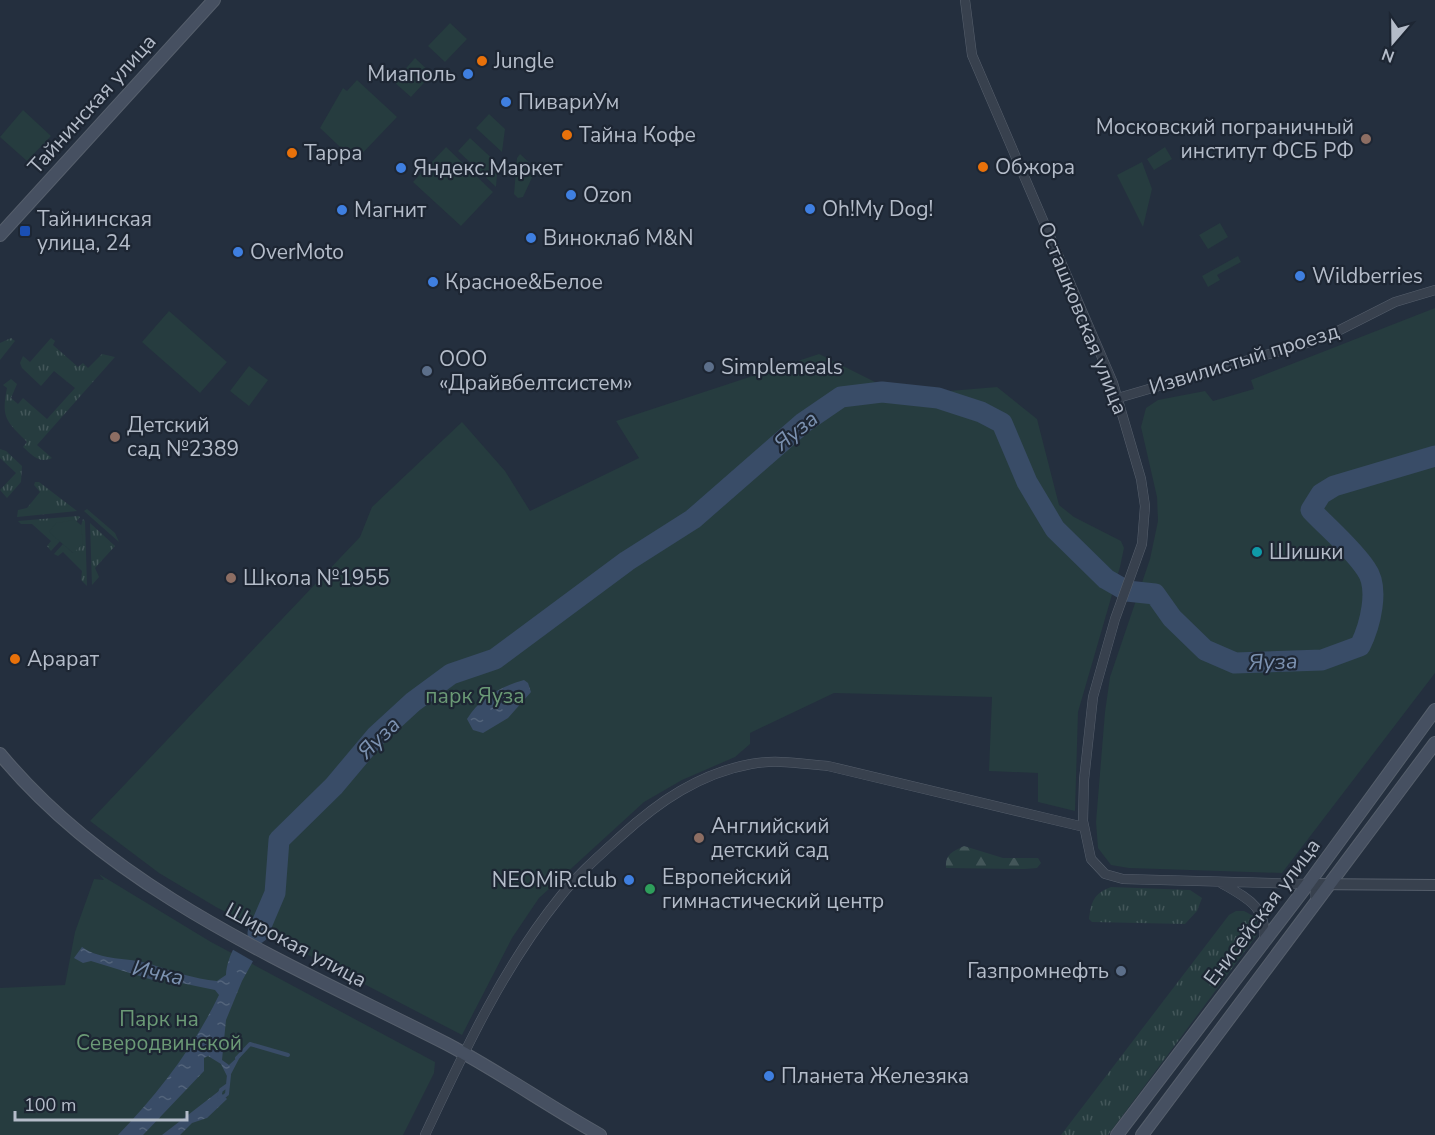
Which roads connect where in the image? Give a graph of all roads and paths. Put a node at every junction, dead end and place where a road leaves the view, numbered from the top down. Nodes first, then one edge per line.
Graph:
1 (214, 0) edge
2 (964, 0) edge
3 (0, 235) edge
4 (1435, 290) edge
5 (1118, 398) junction
6 (1435, 710) edge
7 (1435, 743) edge
8 (0, 754) edge
9 (1084, 827) junction
10 (1219, 882) junction
11 (1308, 884) junction
12 (1332, 884) junction
13 (1435, 885) edge
14 (1316, 906) junction
15 (1264, 941) junction
16 (1217, 1002) junction
17 (1233, 1013) junction
18 (464, 1053) junction
19 (425, 1135) edge
20 (600, 1135) edge
21 (1117, 1135) edge
22 (1142, 1135) edge

1 - 3 main road, Тайнинская улица
2 - 5 street, Осташковская улица
4 - 5 street, Извилистый проезд
5 - 9 street, Осташковская улица
6 - 11 main road, Енисейская улица
7 - 12 main road, Енисейская улица
8 - 18 main road, Широкая улица
9 - 10 street, Осташковская улица
9 - 18 street
10 - 11 street, Осташковская улица
10 - 15 street
11 - 12 street, Осташковская улица
11 - 14 street
11 - 15 main road, Енисейская улица
12 - 13 street, Осташковская улица
12 - 14 main road, Енисейская улица
14 - 17 main road, Енисейская улица
15 - 16 main road, Енисейская улица
16 - 17 main road
16 - 21 main road, Енисейская улица
17 - 22 main road, Енисейская улица
18 - 19 street
18 - 20 main road, Широкая улица

